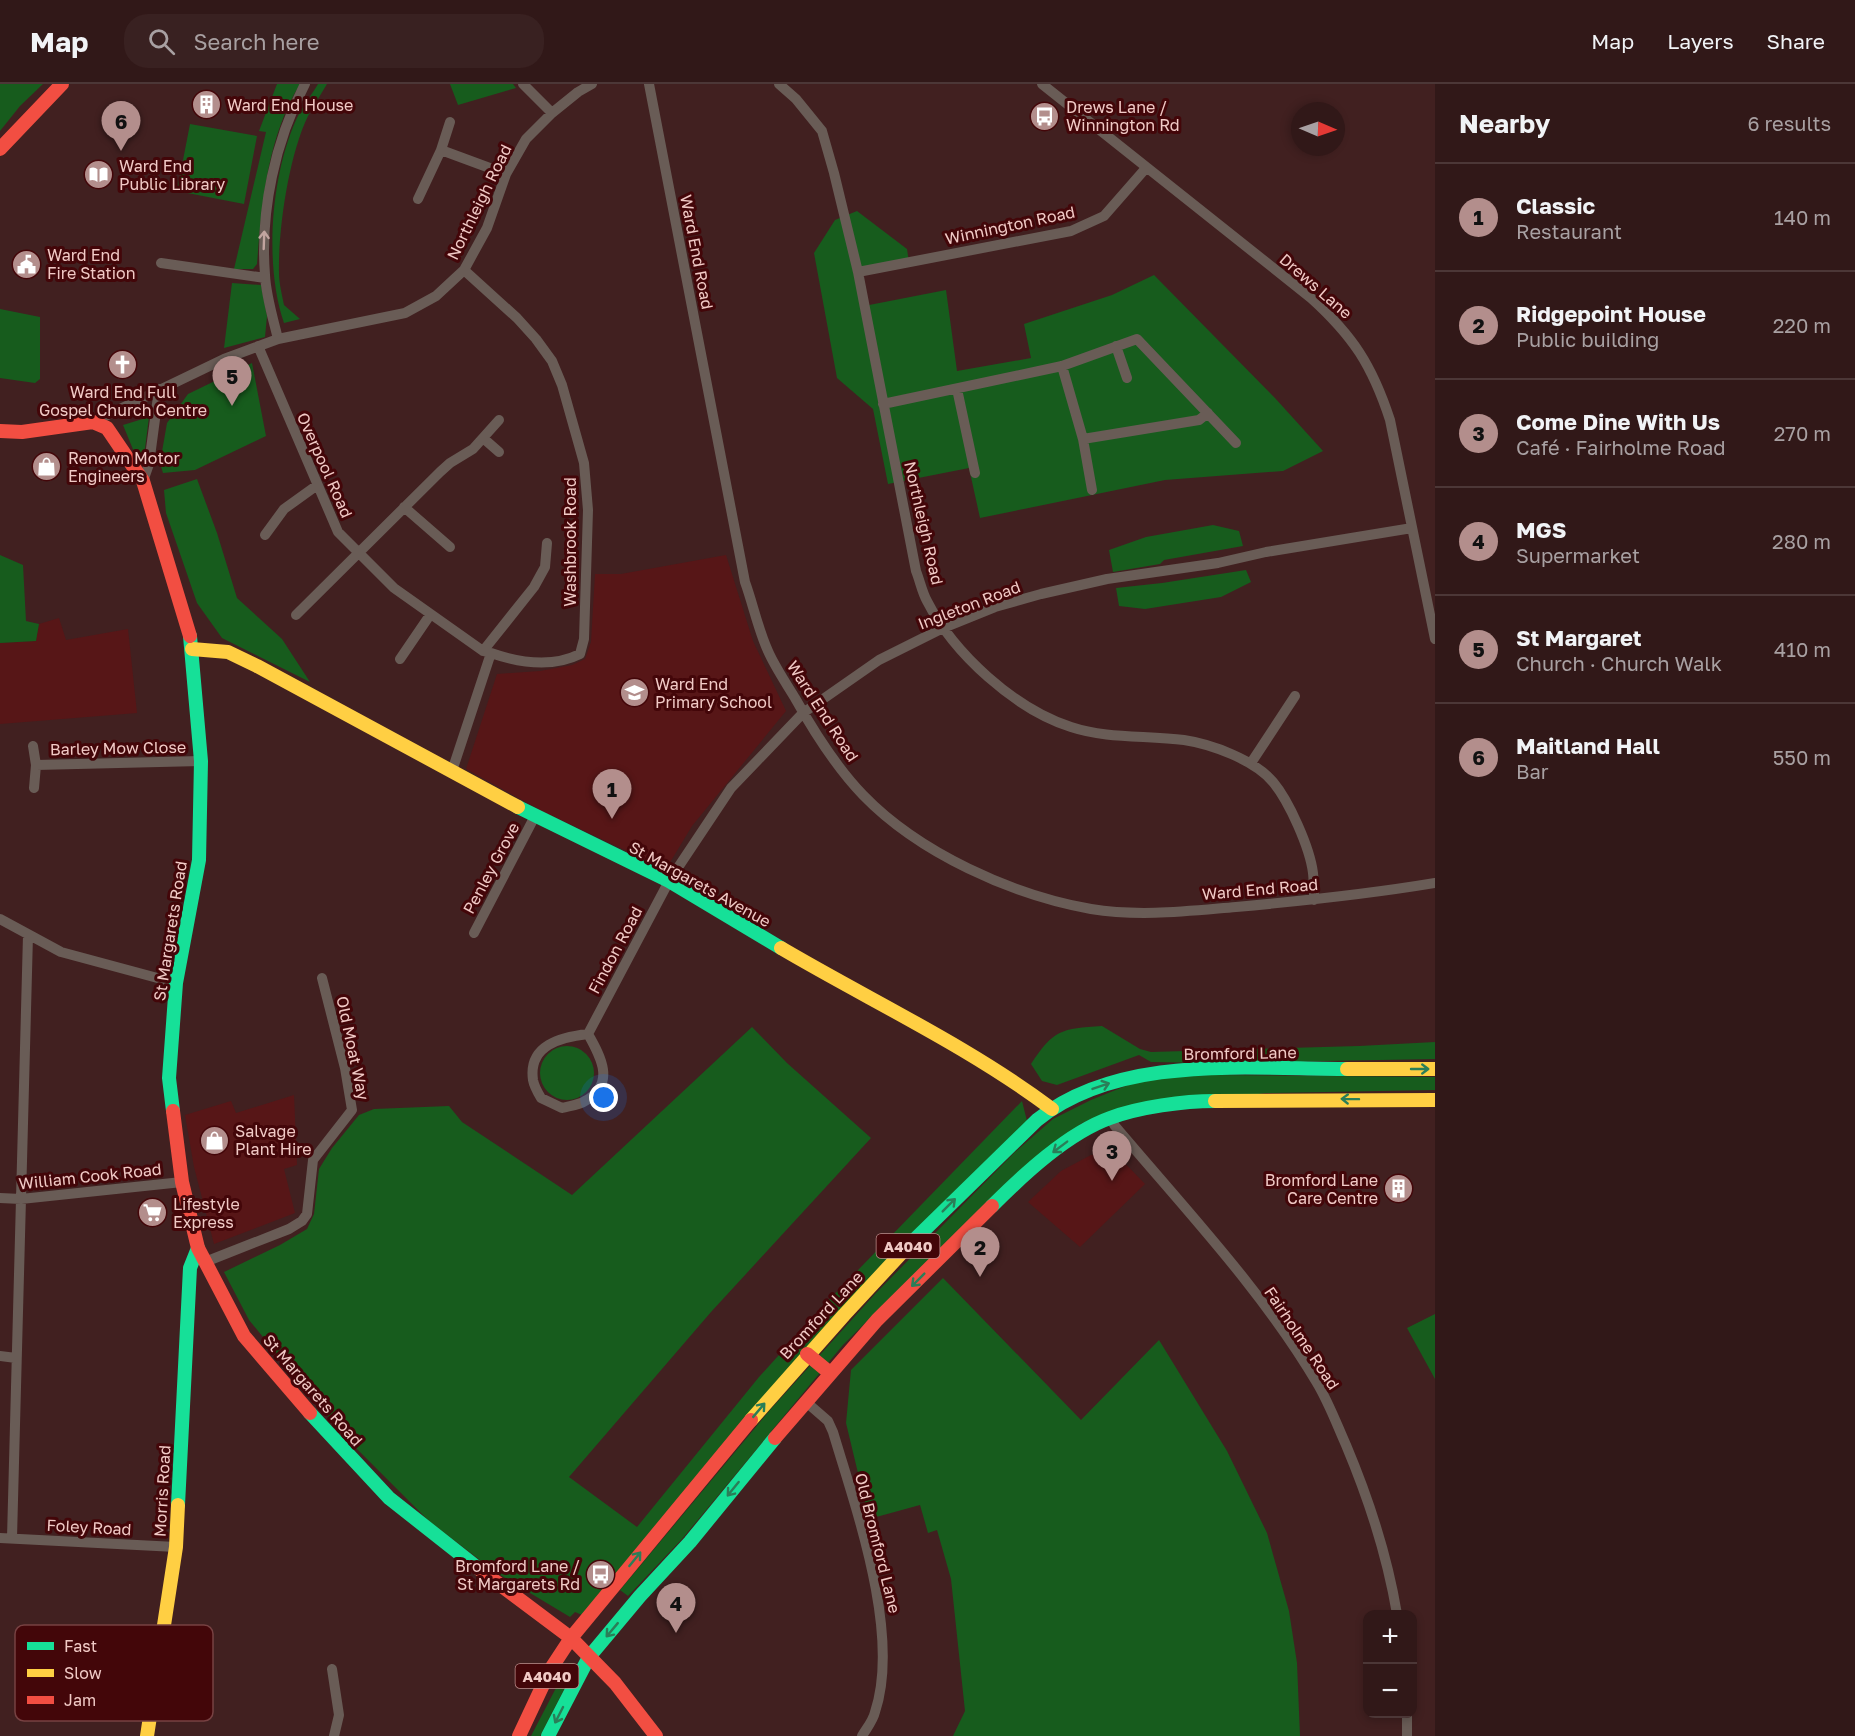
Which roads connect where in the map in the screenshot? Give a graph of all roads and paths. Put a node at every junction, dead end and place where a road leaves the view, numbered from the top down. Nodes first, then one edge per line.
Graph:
1 (62, 84) edge
2 (305, 84) edge
3 (523, 84) edge
4 (592, 84) edge
5 (649, 84) edge
6 (779, 84) edge
7 (1041, 84) edge
8 (552, 113) junction
9 (450, 122) dead end
10 (0, 148) edge
11 (441, 150) junction
12 (1146, 168) junction
13 (506, 174) junction
14 (418, 199) dead end
15 (161, 263) dead end
16 (464, 270) junction
17 (858, 272) junction
18 (265, 278) junction
19 (278, 339) junction
20 (258, 346) junction
21 (1116, 346) junction
22 (1062, 366) junction
23 (1127, 378) dead end
24 (159, 389) junction
25 (957, 389) junction
26 (883, 404) junction
27 (1208, 413) junction
28 (499, 420) dead end
29 (93, 422) junction
30 (0, 431) edge
31 (483, 438) junction
32 (1083, 439) junction
33 (1236, 443) dead end
34 (499, 452) dead end
35 (975, 473) dead end
36 (143, 481) junction
37 (316, 486) junction
38 (1092, 490) dead end
39 (404, 507) junction
40 (1412, 528) junction
41 (265, 535) dead end
42 (547, 543) dead end
43 (450, 547) dead end
44 (358, 552) junction
45 (296, 615) dead end
46 (430, 615) junction
47 (943, 628) junction
48 (1435, 639) edge
49 (192, 649) junction
50 (487, 652) junction
51 (400, 659) dead end
52 (1295, 696) dead end
53 (803, 713) junction
54 (33, 746) dead end
55 (201, 761) junction
56 (1251, 763) junction
57 (36, 765) junction
58 (452, 771) junction
59 (34, 788) dead end
60 (535, 816) junction
61 (669, 881) junction
62 (1435, 883) edge
63 (1314, 900) junction
64 (0, 919) edge
65 (474, 933) dead end
66 (28, 935) junction
67 (322, 978) dead end
68 (176, 983) junction
69 (588, 1034) junction
70 (1435, 1069) edge
71 (1435, 1100) edge
72 (1052, 1109) junction
73 (1110, 1118) junction
74 (182, 1182) junction
75 (0, 1198) edge
76 (21, 1199) junction
77 (198, 1248) junction
78 (205, 1262) junction
79 (807, 1354) junction
80 (0, 1356) edge
81 (16, 1358) junction
82 (830, 1373) junction
83 (805, 1401) junction
84 (6, 1538) edge
85 (176, 1547) junction
86 (1396, 1610) edge
87 (164, 1625) edge
88 (572, 1638) junction
89 (590, 1657) junction
90 (332, 1669) dead end
91 (1407, 1718) edge
92 (149, 1721) edge
93 (147, 1736) edge
94 (334, 1736) edge
95 (519, 1736) edge
96 (548, 1736) edge
97 (656, 1736) edge
98 (861, 1736) edge
99 (1407, 1736) edge

1 - 10 street
18 -> 2 street
3 - 8 street
4 - 8 street, Northleigh Road
5 - 53 street, Ward End Road
6 - 17 street, Northleigh Road
7 - 12 street, Drews Lane
8 - 13 street, Northleigh Road
9 - 11 street
11 - 13 street
11 - 14 street
12 - 17 street, Winnington Road
12 - 40 street, Drews Lane
13 - 16 street, Northleigh Road
15 - 18 street
16 - 19 street, Northleigh Road
16 - 50 street, Washbrook Road
17 - 26 street, Northleigh Road
18 - 19 street
19 - 20 street, Northleigh Road
20 - 24 street, Northleigh Road
20 - 37 street, Overpool Road
21 - 22 street
21 - 23 street
21 - 27 street
22 - 25 street
22 - 32 street
24 - 29 street, Northleigh Road
24 - 36 street
25 - 26 street
25 - 35 street
26 - 47 street, Northleigh Road
27 - 32 street
27 - 33 street
28 - 31 street
29 - 30 street
29 - 36 street, St Margarets Road
31 - 34 street
31 - 39 street
32 - 38 street
36 - 49 street, St Margarets Road
37 - 41 street
37 - 44 street, Overpool Road
39 - 43 street
39 - 44 street
40 - 47 street, Ingleton Road
40 - 48 street, Drews Lane
42 - 50 street
44 - 45 street
44 - 46 street, Overpool Road
46 - 50 street, Overpool Road
46 - 51 street
47 - 53 street, Ingleton Road
47 - 56 street, Northleigh Road
49 - 55 street, St Margarets Road
49 - 58 street, St Margarets Avenue
50 - 58 street
52 - 56 street
53 - 61 street, Ingleton Road
53 - 63 street, Ward End Road
54 - 57 street, Barley Mow Close
55 - 57 street, Barley Mow Close
55 - 68 street, St Margarets Road
56 - 63 street, Northleigh Road
57 - 59 street, Barley Mow Close
58 - 60 street, St Margarets Avenue
60 - 61 street, St Margarets Avenue
60 - 65 street, Penley Grove
61 - 69 street, Findon Road
61 - 72 street, St Margarets Avenue
62 - 63 street, Ward End Road
64 - 66 street
66 - 68 street
66 - 76 street
67 - 78 street, Old Moat Way
68 - 74 street, St Margarets Road
69 - 69 street
72 -> 70 street, Bromford Lane / A4040
71 -> 73 street, A4040
79 -> 72 street, Bromford Lane / A4040
73 -> 82 street, A4040
73 - 86 street, Fairholme Road
74 - 76 street, William Cook Road
74 - 77 street, St Margarets Road
75 - 76 street, William Cook Road
76 - 81 street
77 - 78 street, St Margarets Road
77 - 85 street, Morris Road
78 - 88 street, St Margarets Road
79 - 82 street
88 -> 79 street, Bromford Lane / A4040
80 - 81 street
81 - 84 street
82 - 83 street, A4040
83 -> 89 street, A4040
83 - 98 street, Old Bromford Lane
84 - 85 street, Foley Road
85 - 87 street, Morris Road
88 - 89 street, St Margarets Road
88 - 95 street, Bromford Lane / A4040
89 -> 96 street, A4040
89 - 97 street, St Margarets Road
90 - 94 street
91 - 99 street
92 - 93 street, Morris Road

